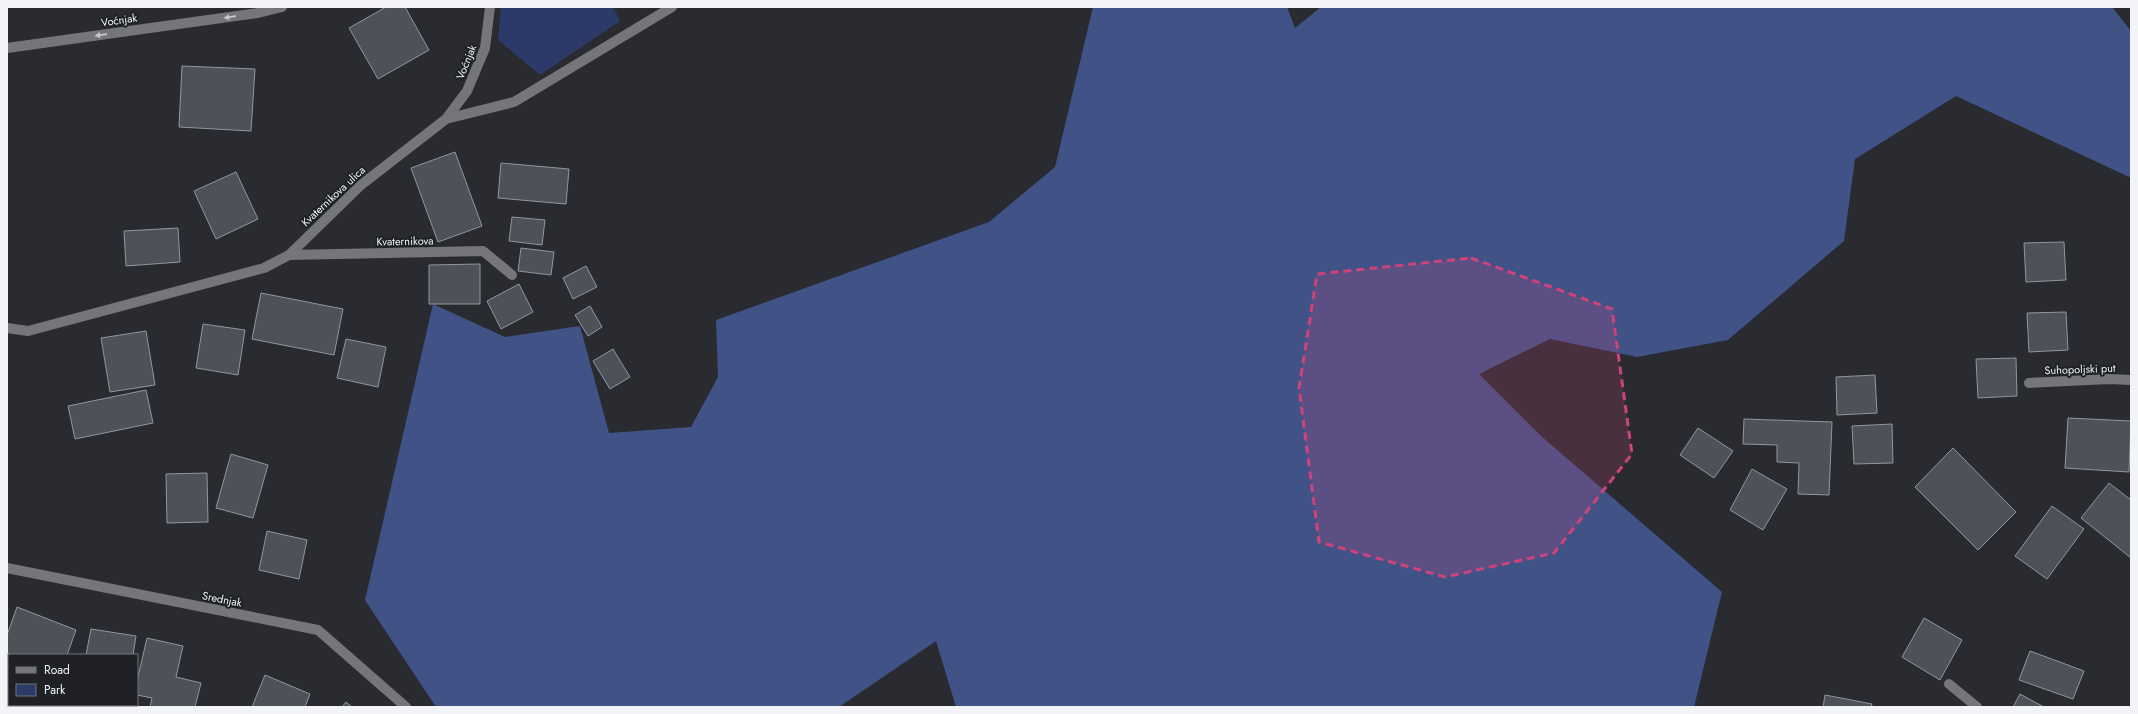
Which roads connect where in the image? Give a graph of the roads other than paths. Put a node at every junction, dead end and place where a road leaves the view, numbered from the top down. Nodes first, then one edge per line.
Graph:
1 (282, 7) edge
2 (490, 7) edge
3 (672, 7) edge
4 (7, 48) edge
5 (446, 119) junction
6 (289, 255) junction
7 (512, 275) dead end
8 (7, 328) edge
9 (2131, 380) edge
10 (2029, 383) dead end
11 (7, 568) edge
12 (1949, 684) dead end
13 (406, 707) edge
14 (1977, 707) edge

1 -> 4 street, Voćnjak
2 - 5 street, Voćnjak
3 - 5 street, Kvaternikova ulica
5 - 6 street, Kvaternikova ulica
6 - 7 street, Kvaternikova
6 - 8 street, Kvaternikova ulica
9 - 10 street, Suhopoljski put
11 - 13 street, Srednjak
12 - 14 street

